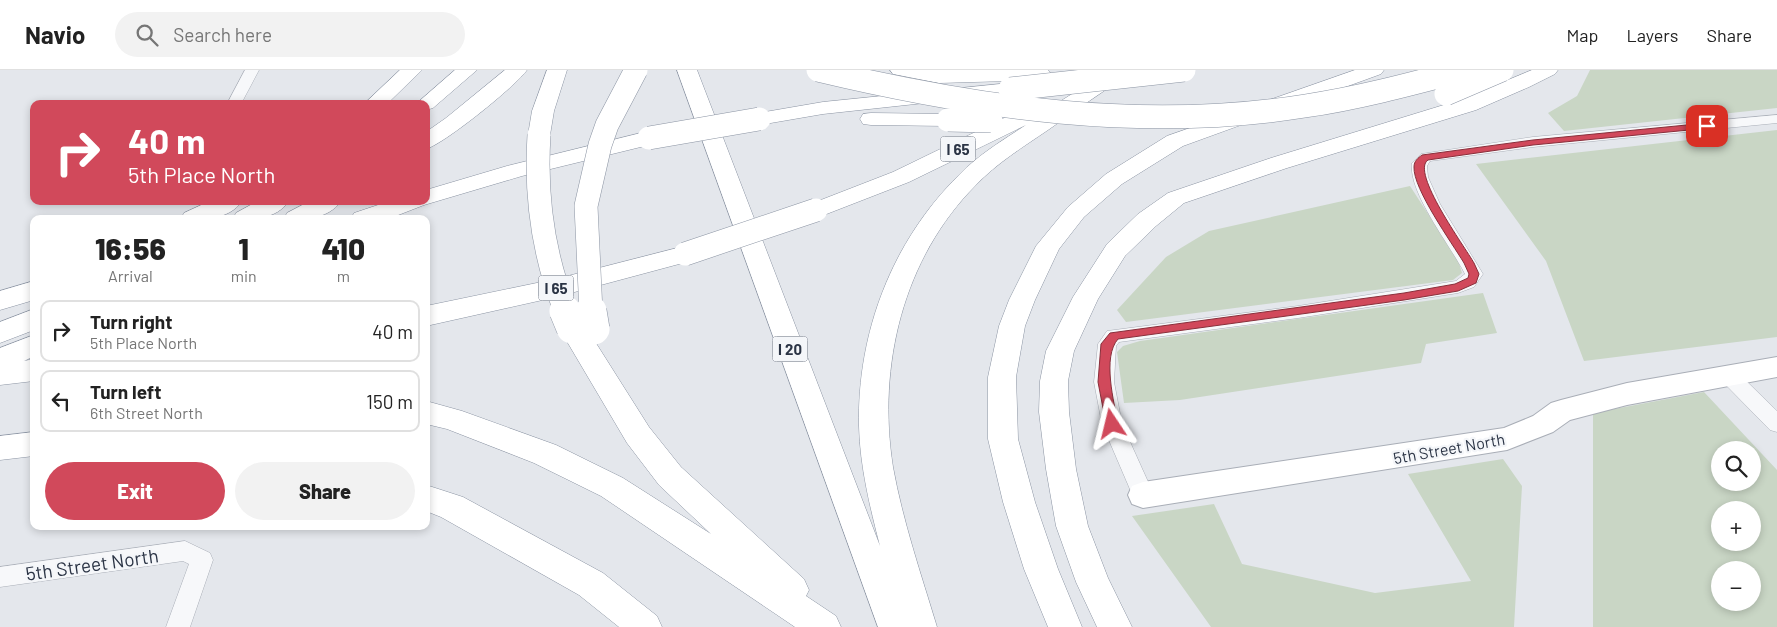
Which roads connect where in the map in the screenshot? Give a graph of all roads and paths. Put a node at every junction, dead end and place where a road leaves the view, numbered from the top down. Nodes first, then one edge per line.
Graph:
1 (252, 70) edge
2 (412, 70) edge
3 (467, 70) edge
4 (517, 70) edge
5 (557, 70) edge
6 (636, 70) edge
7 (686, 70) edge
8 (818, 70) edge
9 (900, 70) edge
10 (1124, 70) edge
11 (1170, 70) edge
12 (1184, 70) edge
13 (1374, 70) edge
14 (1464, 70) edge
15 (1502, 70) edge
16 (1548, 70) edge
17 (1099, 84) junction
18 (236, 100) edge
19 (378, 100) edge
20 (430, 101) edge
21 (1777, 118) edge
22 (759, 119) junction
23 (430, 139) edge
24 (430, 197) edge
25 (222, 205) edge
26 (270, 205) edge
27 (322, 205) edge
28 (403, 205) edge
29 (201, 215) edge
30 (253, 215) edge
31 (303, 215) edge
32 (375, 215) edge
33 (30, 291) edge
34 (0, 301) edge
35 (430, 315) edge
36 (30, 322) edge
37 (4, 332) edge
38 (30, 347) edge
39 (0, 359) edge
40 (1777, 367) edge
41 (30, 370) edge
42 (0, 374) edge
43 (1728, 374) junction
44 (0, 380) edge
45 (30, 380) edge
46 (609, 390) junction
47 (430, 413) edge
48 (1777, 424) edge
49 (30, 444) edge
50 (0, 448) edge
51 (1143, 494) joint
52 (430, 499) edge
53 (0, 577) edge
54 (178, 627) edge
55 (645, 627) edge
56 (824, 627) edge
57 (832, 627) edge
58 (895, 627) edge
59 (920, 627) edge
60 (1065, 627) edge
61 (1115, 627) edge

1 - 18 street
2 - 19 highway
3 - 20 highway
4 - 23 highway
5 - 46 highway, bridge
6 - 46 highway, bridge
7 - 58 highway, I 20
8 - 14 highway, bridge
9 - 11 highway, bridge
10 - 17 highway, I 65
12 - 22 highway, bridge
13 - 60 highway
15 - 22 highway, bridge
16 - 61 highway
17 - 35 highway, I 65, bridge
17 - 59 highway
21 - 51 street
22 - 24 highway, bridge
25 - 29 highway
26 - 30 highway
27 - 31 highway
28 - 32 highway
33 - 34 highway
36 - 37 highway
38 - 39 highway
40 - 43 street, 5th Street North
41 - 42 highway
43 - 48 street
43 - 51 street, 5th Street North
44 - 45 highway
46 - 57 highway
47 - 56 highway
49 - 50 highway
52 - 55 highway
53 - 54 street, 5th Street North

